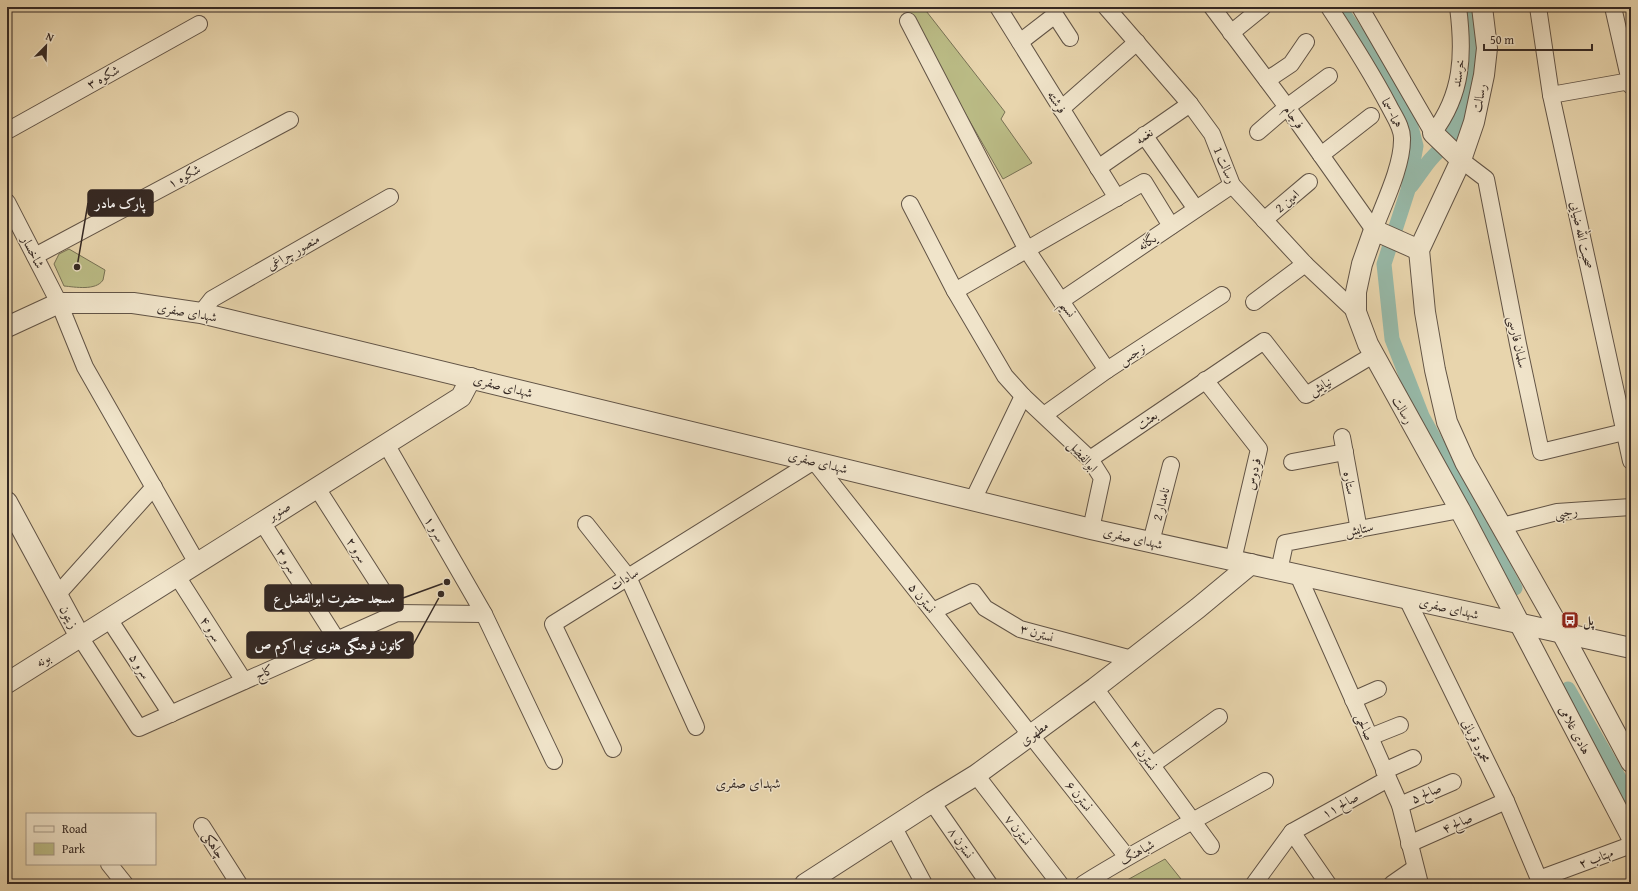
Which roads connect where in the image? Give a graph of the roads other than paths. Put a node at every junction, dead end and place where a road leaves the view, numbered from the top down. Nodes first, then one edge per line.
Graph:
1 (998, 7) edge
2 (1106, 7) edge
3 (1212, 7) edge
4 (1263, 7) edge
5 (1329, 7) edge
6 (1360, 7) edge
7 (1458, 7) edge
8 (1482, 7) edge
9 (1538, 7) edge
10 (1614, 7) edge
11 (908, 21) dead end
12 (199, 24) dead end
13 (1231, 33) junction
14 (1070, 38) dead end
15 (1020, 42) junction
16 (1137, 42) junction
17 (1306, 42) dead end
18 (1329, 76) dead end
19 (1267, 80) junction
20 (1630, 83) edge
21 (1551, 95) junction
22 (1190, 104) junction
23 (1287, 107) junction
24 (1061, 109) junction
25 (1371, 116) dead end
26 (290, 120) dead end
27 (7, 131) edge
28 (1258, 132) dead end
29 (1433, 133) junction
30 (1144, 135) junction
31 (1321, 155) junction
32 (1461, 160) junction
33 (1098, 168) junction
34 (1309, 182) dead end
35 (1232, 185) junction
36 (390, 197) dead end
37 (1117, 198) junction
38 (7, 202) edge
39 (910, 204) dead end
40 (1196, 209) junction
41 (1264, 220) junction
42 (1171, 226) junction
43 (1374, 230) junction
44 (1027, 250) junction
45 (1419, 250) junction
46 (35, 256) junction
47 (1305, 264) junction
48 (955, 291) junction
49 (1222, 295) dead end
50 (1062, 300) junction
51 (1254, 302) dead end
52 (59, 303) junction
53 (1356, 312) junction
54 (201, 313) junction
55 (7, 327) edge
56 (1264, 341) joint
57 (1373, 355) junction
58 (1107, 370) junction
59 (471, 378) junction
60 (1204, 380) junction
61 (1022, 396) junction
62 (1044, 415) junction
63 (1624, 432) junction
64 (386, 444) junction
65 (1090, 459) junction
66 (814, 461) junction
67 (1631, 461) edge
68 (1292, 462) dead end
69 (1172, 465) dead end
70 (154, 487) junction
71 (317, 488) junction
72 (973, 500) junction
73 (7, 502) edge
74 (1631, 507) edge
75 (1460, 510) junction
76 (262, 522) junction
77 (586, 524) dead end
78 (1502, 526) junction
79 (1091, 529) junction
80 (1359, 530) junction
81 (1152, 542) junction
82 (1242, 562) junction
83 (198, 563) junction
84 (1289, 573) junction
85 (177, 576) junction
86 (628, 577) junction
87 (57, 594) junction
88 (1407, 599) junction
89 (932, 611) junction
90 (397, 613) junction
91 (484, 614) junction
92 (109, 619) junction
93 (1520, 624) junction
94 (1562, 633) junction
95 (80, 637) junction
96 (337, 640) junction
97 (1631, 648) edge
98 (1132, 659) junction
99 (244, 681) junction
100 (7, 683) edge
101 (1095, 688) junction
102 (1378, 688) dead end
103 (1353, 700) junction
104 (171, 714) junction
105 (1219, 717) dead end
106 (1400, 724) dead end
107 (696, 727) dead end
108 (140, 728) joint
109 (1031, 735) junction
110 (1370, 737) junction
111 (613, 749) dead end
112 (1413, 758) dead end
113 (554, 761) dead end
114 (1631, 762) edge
115 (1152, 765) junction
116 (976, 775) junction
117 (1386, 775) junction
118 (1265, 781) dead end
119 (1453, 782) dead end
120 (1506, 801) junction
121 (932, 802) junction
122 (1400, 805) junction
123 (1193, 822) junction
124 (202, 826) dead end
125 (893, 826) junction
126 (1292, 832) junction
127 (1631, 836) edge
128 (1409, 844) junction
129 (1631, 845) edge
130 (1211, 846) dead end
131 (1127, 857) junction
132 (110, 865) edge
133 (1415, 868) junction
134 (1540, 881) edge
135 (125, 884) edge
136 (239, 884) edge
137 (805, 884) edge
138 (924, 884) edge
139 (989, 884) edge
140 (1060, 884) edge
141 (1083, 884) edge
142 (1254, 884) edge
143 (1328, 884) edge
144 (1392, 884) edge
145 (1420, 884) edge

1 - 15 street, فرشته
2 - 16 street, رسالت 1
3 - 13 street, فرجام
4 - 13 street
5 - 43 street, هما- سما
6 - 29 street, هما- سما
7 - 29 street, خرسند
8 - 32 street, رسالت
9 - 21 street, صحبت الله ضیایی
10 - 20 street
11 - 44 street, نسیم
12 - 27 street, شکوه ۳
13 - 19 street, فرجام
14 - 15 street
15 - 24 street, فرشته
16 - 22 street, رسالت 1
16 - 24 street
17 - 19 street
18 - 23 street
19 - 23 street, فرجام
20 - 21 street
21 - 63 street, صحبت الله ضیایی
22 - 30 street, نغمه
22 - 35 street, رسالت 1
23 - 28 street
23 - 31 street, فرجام
24 - 33 street, فرشته
25 - 31 street
26 - 46 street, شکوه ۱
29 - 32 street
30 - 33 street, نغمه
30 - 40 street
31 - 43 street, فرجام
32 - 45 street, رسالت
32 - 63 street, سلمان فارسی
33 - 37 street, فرشته
34 - 41 street, امین 2
35 - 40 street, یگانه
35 - 41 street, رسالت 1
36 - 54 street, منصور چراغی
37 - 42 street
37 - 44 street
38 - 46 street, شاخسار
39 - 48 street, ابوالفضل
40 - 42 street, یگانه
41 - 47 street, رسالت 1
42 - 50 street, یگانه
43 - 45 street
43 - 53 street, رسالت
44 - 48 street
44 - 50 street, نسیم
45 - 78 street
46 - 52 street, شاخسار
47 - 51 street
47 - 53 street, رسالت 1
48 - 61 street, ابوالفضل
49 - 58 street, نرجس
50 - 58 street, نسیم
52 - 54 street, شهدای صفری
52 - 55 street, شهدای صفری
52 - 70 street, شاخسار
53 - 57 street, رسالت
54 - 59 street, شهدای صفری
56 - 57 street, نیایش
56 - 60 street, بعثت
57 - 75 street, رسالت
58 - 62 street, نرجس
59 - 64 street, صنوبر
59 - 66 street, شهدای صفری
60 - 65 street, بعثت
60 - 82 street, فردوس
61 - 62 street, ابوالفضل
61 - 72 street
62 - 65 street, ابوالفضل
63 - 67 street, صحبت الله ضیایی
64 - 71 street, صنوبر
64 - 91 street, سرو ۱
65 - 79 street, ابوالفضل
66 - 72 street, شهدای صفری
66 - 86 street, سادات
66 - 89 street, نسترن ۵
68 - 80 street, ستاره
69 - 81 street, نامدار 2
70 - 83 street, شاخسار
70 - 87 street
71 - 76 street, صنوبر
71 - 90 street, سرو ۲
72 - 79 street, شهدای صفری
73 - 87 street, زیتون
74 - 78 street, رجبی
75 - 80 street, ستایش
75 - 93 street, رسالت
76 - 83 street, صنوبر
76 - 96 street, سرو ۳
77 - 86 street
78 - 94 street
79 - 81 street, شهدای صفری
80 - 84 street, ستایش
81 - 82 street, شهدای صفری
82 - 84 street, شهدای صفری
82 - 98 street, مطهری
83 - 85 street, صنوبر
84 - 88 street, شهدای صفری
84 - 103 street, صالحی
85 - 92 street, صنوبر
85 - 99 street, سرو ۴
86 - 107 street
86 - 111 street, سادات
87 - 95 street, زیتون
88 - 93 street, شهدای صفری
88 - 120 street, محمود قربانی
89 - 98 street, نسترن ۳
89 - 109 street, نسترن ۵
90 - 91 street, کاج
90 - 96 street, کاج
91 - 113 street, سرو ۱
92 - 95 street, صنوبر
92 - 104 street, سرو ۵
93 - 94 street, شهدای صفری
93 - 127 street, هادی غلامی
94 - 97 street, شهدای صفری
94 - 114 street
95 - 100 street, بونه
95 - 108 street, زیتون
96 - 99 street, کاج
98 - 101 street, مطهری
99 - 104 street, کاج
101 - 109 street, مطهری
101 - 115 street, نسترن ۴
102 - 103 street
103 - 110 street, صالحی
104 - 108 street, کاج
105 - 115 street
106 - 110 street
109 - 116 street, مطهری
109 - 131 street, نسترن ۶
110 - 117 street, صالحی
112 - 117 street, صالح ۱۱
115 - 123 street, نسترن ۴
116 - 121 street, مطهری
116 - 140 street, نسترن ۷
117 - 122 street, صالحی
117 - 126 street, صالح ۱۱
118 - 123 street, شباهنگ
119 - 122 street, صالح ۵
120 - 128 street, صالح ۴
120 - 134 street, محمود قربانی
121 - 125 street, مطهری
121 - 139 street, نسترن ۸
122 - 128 street, صالحی
123 - 130 street, نسترن ۴
123 - 131 street, شباهنگ
124 - 136 street, چاهکی
125 - 137 street, مطهری
125 - 138 street
126 - 142 street
126 - 143 street
128 - 133 street, صالحی
129 - 134 street, مهتاب ۲
131 - 141 street, شباهنگ
132 - 135 street
133 - 144 street
133 - 145 street, صالحی

